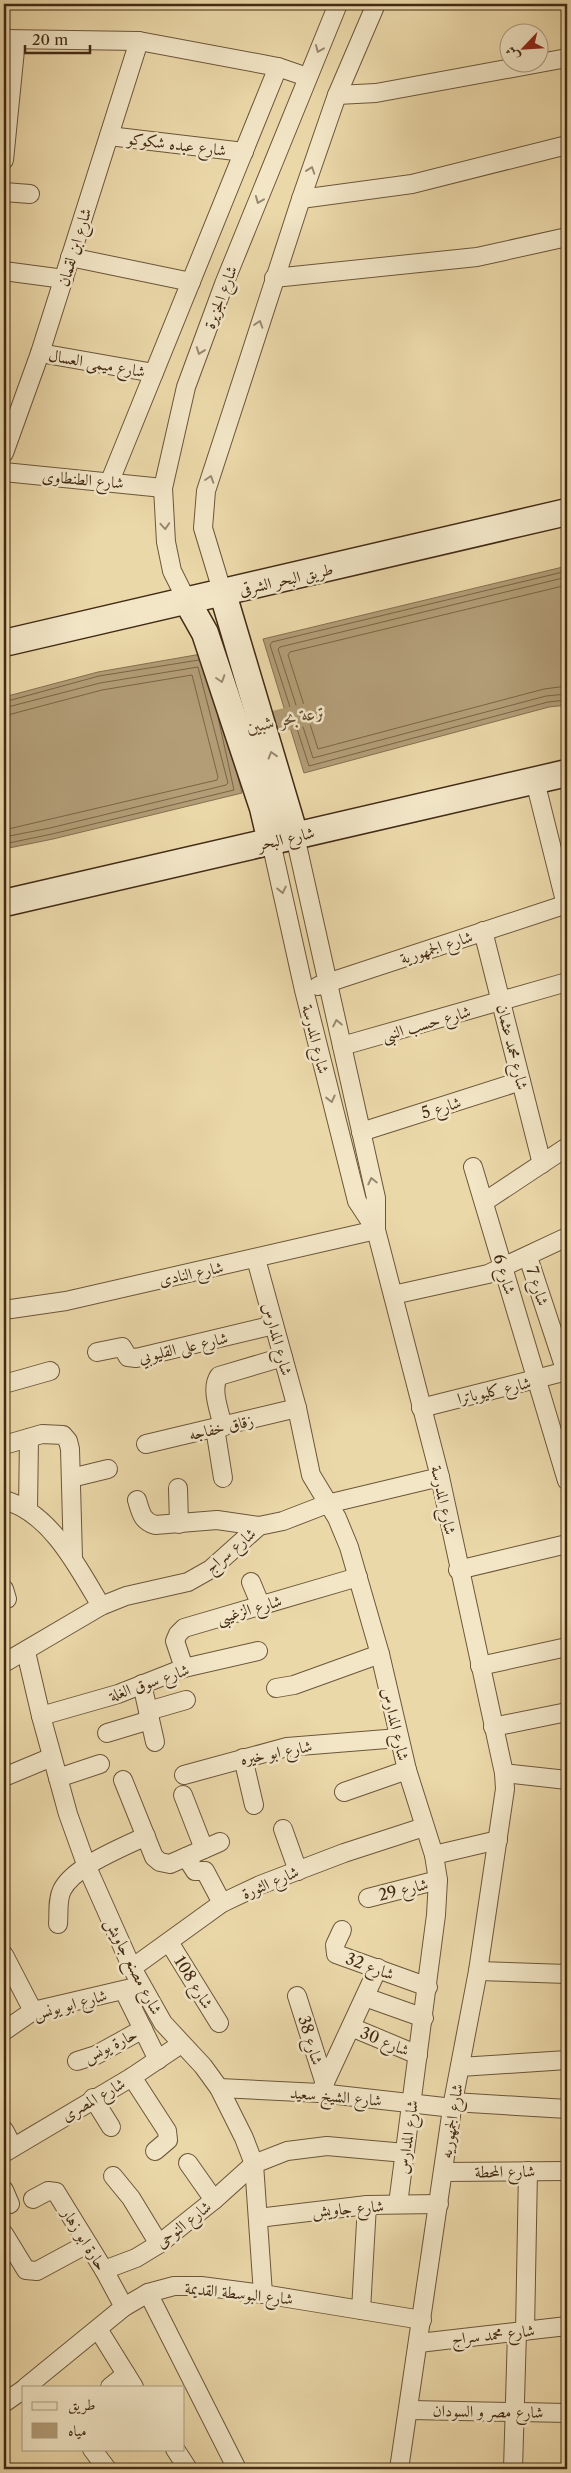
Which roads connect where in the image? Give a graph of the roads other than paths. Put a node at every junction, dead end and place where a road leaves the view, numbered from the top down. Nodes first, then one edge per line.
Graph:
1 (338, 4) edge
2 (376, 4) edge
3 (10, 40) edge
4 (139, 41) junction
5 (567, 58) edge
6 (278, 67) junction
7 (307, 77) junction
8 (337, 95) junction
9 (109, 136) junction
10 (567, 146) edge
11 (244, 152) junction
12 (4, 160) edge
13 (4, 192) edge
14 (30, 194) dead end
15 (301, 199) junction
16 (567, 237) edge
17 (70, 257) junction
18 (4, 271) edge
19 (274, 278) junction
20 (64, 279) junction
21 (191, 282) junction
22 (40, 353) junction
23 (154, 373) junction
24 (4, 453) edge
25 (4, 472) edge
26 (110, 481) junction
27 (163, 488) junction
28 (567, 512) edge
29 (223, 594) junction
30 (187, 601) junction
31 (4, 643) edge
32 (567, 773) edge
33 (535, 780) junction
34 (275, 805) junction
35 (283, 839) junction
36 (4, 903) edge
37 (567, 906) edge
38 (483, 931) junction
39 (328, 982) junction
40 (567, 982) edge
41 (304, 990) junction
42 (501, 1001) junction
43 (342, 1046) junction
44 (521, 1082) junction
45 (361, 1132) junction
46 (567, 1147) edge
47 (542, 1164) junction
48 (473, 1167) dead end
49 (484, 1202) junction
50 (376, 1230) junction
51 (567, 1236) edge
52 (528, 1257) junction
53 (256, 1259) junction
54 (504, 1268) junction
55 (393, 1295) junction
56 (4, 1310) edge
57 (274, 1325) junction
58 (97, 1352) dead end
59 (283, 1358) junction
60 (50, 1370) dead end
61 (567, 1372) edge
62 (538, 1380) junction
63 (4, 1384) edge
64 (297, 1408) junction
65 (421, 1408) junction
66 (219, 1428) junction
67 (29, 1438) junction
68 (146, 1444) dead end
69 (4, 1446) edge
70 (108, 1469) dead end
71 (440, 1477) junction
72 (71, 1478) junction
73 (223, 1478) dead end
74 (567, 1481) edge
75 (178, 1488) dead end
76 (4, 1500) edge
77 (137, 1500) dead end
78 (327, 1504) junction
79 (28, 1509) junction
80 (179, 1524) junction
81 (259, 1526) junction
82 (567, 1544) edge
83 (73, 1558) junction
84 (458, 1570) junction
85 (358, 1577) junction
86 (251, 1582) dead end
87 (101, 1606) junction
88 (261, 1606) junction
89 (567, 1647) edge
90 (258, 1651) dead end
91 (26, 1652) junction
92 (380, 1654) junction
93 (4, 1663) edge
94 (480, 1666) junction
95 (184, 1668) junction
96 (142, 1684) junction
97 (276, 1688) dead end
98 (186, 1700) dead end
99 (567, 1712) edge
100 (41, 1716) junction
101 (149, 1716) junction
102 (493, 1727) junction
103 (107, 1733) dead end
104 (399, 1738) junction
105 (155, 1742) dead end
106 (52, 1757) junction
107 (243, 1758) junction
108 (100, 1764) dead end
109 (407, 1770) junction
110 (504, 1773) junction
111 (184, 1775) dead end
112 (4, 1777) edge
113 (58, 1778) junction
114 (123, 1780) dead end
115 (567, 1780) edge
116 (344, 1792) dead end
117 (183, 1795) dead end
118 (254, 1805) dead end
119 (424, 1827) junction
120 (283, 1829) dead end
121 (146, 1836) junction
122 (498, 1840) junction
123 (220, 1842) dead end
124 (204, 1849) junction
125 (434, 1854) junction
126 (186, 1857) junction
127 (87, 1867) junction
128 (298, 1870) junction
129 (438, 1880) junction
130 (368, 1898) dead end
131 (222, 1903) junction
132 (58, 1924) dead end
133 (342, 1930) dead end
134 (169, 1942) junction
135 (4, 1955) edge
136 (132, 1968) junction
137 (378, 1968) junction
138 (478, 1970) junction
139 (567, 1974) edge
140 (428, 1987) junction
141 (132, 1988) junction
142 (297, 1996) dead end
143 (365, 1996) junction
144 (33, 2011) junction
145 (424, 2018) junction
146 (219, 2023) dead end
147 (351, 2027) junction
148 (143, 2029) junction
149 (4, 2031) edge
150 (181, 2044) junction
151 (418, 2055) junction
152 (158, 2060) junction
153 (567, 2060) edge
154 (77, 2061) dead end
155 (460, 2067) junction
156 (132, 2076) junction
157 (219, 2088) junction
158 (322, 2089) junction
159 (93, 2098) junction
160 (411, 2103) junction
161 (453, 2105) junction
162 (567, 2109) edge
163 (111, 2128) dead end
164 (4, 2130) edge
165 (9, 2150) edge
166 (155, 2151) dead end
167 (405, 2153) junction
168 (188, 2163) dead end
169 (254, 2164) junction
170 (567, 2170) edge
171 (528, 2171) junction
172 (443, 2172) junction
173 (113, 2176) dead end
174 (33, 2199) dead end
175 (214, 2200) junction
176 (398, 2204) junction
177 (439, 2204) junction
178 (367, 2205) junction
179 (258, 2218) junction
180 (4, 2234) edge
181 (87, 2244) junction
182 (159, 2244) junction
183 (104, 2270) junction
184 (148, 2293) junction
185 (263, 2294) junction
186 (124, 2307) junction
187 (361, 2310) junction
188 (422, 2320) junction
189 (567, 2326) edge
190 (98, 2329) junction
191 (521, 2331) junction
192 (419, 2343) junction
193 (130, 2380) edge
194 (33, 2385) edge
195 (113, 2386) edge
196 (22, 2392) edge
197 (4, 2403) edge
198 (410, 2410) junction
199 (514, 2412) junction
200 (567, 2413) edge
201 (93, 2450) edge
202 (176, 2450) edge
203 (107, 2469) edge
204 (188, 2469) edge
205 (237, 2469) edge
206 (399, 2469) edge
207 (513, 2469) edge

1 -> 7 street, شارع الجزيرة
2 - 8 street
3 - 4 street
3 - 12 street
4 - 6 street
4 - 9 street, شارع ابن لقمان
5 - 8 street
6 - 7 street
6 - 11 street, شارع الجزيرة
7 -> 27 street, شارع الجزيرة
15 -> 8 street
9 - 11 street, شارع عبده شكوكو
9 - 17 street, شارع ابن لقمان
10 - 15 street
11 - 21 street, شارع الجزيرة
13 - 14 street
15 - 19 street
16 - 19 street
17 - 20 street, شارع ابن لقمان
17 - 21 street
18 - 20 street
29 -> 19 street
20 - 22 street, شارع ابن لقمان
21 - 23 street, شارع الجزيرة
22 - 23 street, شارع ميمى العسال
22 - 24 street, شارع ابن لقمان
23 - 26 street, شارع الجزيرة
25 - 26 street, شارع الطنطاوى
26 - 27 street, شارع الطنطاوى
27 -> 30 street, شارع الجزيرة
28 - 29 street, طريق البحر الشرقى
29 - 30 street, طريق البحر الشرقى
34 -> 29 street
30 - 31 street, طريق البحر الشرقى
30 -> 34 street
32 - 33 street, شارع البحر
33 - 35 street, شارع البحر
33 - 37 street
34 - 35 street
35 - 36 street, شارع البحر
35 - 39 street, شارع المدرسة
35 -> 41 street, شارع المدرسة
37 - 38 street, شارع الجمهورية
38 - 39 street, شارع الجمهورية
38 - 42 street, شارع محمد عثمان
39 - 41 street, شارع الجمهورية
43 -> 39 street, شارع المدرسة
40 - 42 street, شارع حسب النبى
41 -> 50 street, شارع المدرسة
42 - 43 street, شارع حسب النبى
42 - 44 street, شارع محمد عثمان
43 - 45 street, شارع المدرسة
44 - 45 street, شارع 5
44 - 47 street, شارع محمد عثمان
50 -> 45 street, شارع المدرسة
46 - 47 street
47 - 49 street
48 - 49 street, شارع 6
49 - 54 street, شارع 6
50 - 53 street, شارع النادى
50 - 55 street, شارع المدرسة
51 - 52 street
52 - 54 street
52 - 61 street, شارع 7
53 - 56 street, شارع النادى
53 - 57 street, شارع المدارس
54 - 55 street
54 - 62 street, شارع 6
55 - 65 street, شارع المدرسة
57 - 58 street, شارع على القليوبي
57 - 59 street, شارع المدارس
59 - 64 street, شارع المدارس
59 - 66 street
60 - 63 street
61 - 62 street, شارع كليوباترا
62 - 65 street, شارع كليوباترا
62 - 74 street, شارع 6
64 - 66 street, زقاق خفاجه
64 - 78 street, شارع المدارس
65 - 71 street, شارع المدرسة
66 - 68 street, زقاق خفاجه
66 - 73 street
67 - 69 street
67 - 72 street
67 - 79 street
70 - 72 street
71 - 78 street, شارع سراج
71 - 84 street, شارع المدرسة
72 - 83 street
75 - 80 street
76 - 79 street
77 - 80 street
78 - 81 street, شارع سراج
78 - 85 street, شارع المدارس
79 - 83 street
80 - 81 street
81 - 87 street, شارع سراج
82 - 84 street
83 - 87 street
84 - 94 street, شارع المدرسة
85 - 88 street, شارع الزغيبى
85 - 92 street, شارع المدارس
86 - 88 street
87 - 91 street, شارع سراج
88 - 95 street, شارع الزغيبى
89 - 94 street
90 - 95 street, شارع سوق الغلة
91 - 93 street, شارع سراج
91 - 100 street, شارع مصنع جاويش
92 - 97 street
92 - 104 street, شارع المدارس
94 - 102 street, شارع المدرسة
95 - 96 street, شارع سوق الغلة
96 - 100 street, شارع سوق الغلة
96 - 101 street
98 - 101 street
99 - 102 street
100 - 106 street, شارع مصنع جاويش
101 - 103 street
101 - 105 street
102 - 110 street, شارع المدرسة
104 - 107 street, شارع ابو خيره
104 - 109 street, شارع المدارس
106 - 112 street
106 - 113 street, شارع مصنع جاويش
107 - 111 street, شارع ابو خيره
107 - 118 street
108 - 113 street
109 - 116 street
109 - 119 street, شارع المدارس
110 - 115 street
110 - 122 street, شارع الجمهوريه
113 - 127 street, شارع مصنع جاويش
114 - 121 street
117 - 124 street
119 - 125 street, شارع المدارس
119 - 128 street, شارع الثورة
120 - 128 street
121 - 126 street
121 - 127 street
122 - 125 street
122 - 138 street, شارع الجمهوريه
123 - 124 street
124 - 126 street
125 - 129 street, شارع المدارس
126 - 131 street
127 - 132 street
127 - 136 street, شارع مصنع جاويش
128 - 131 street, شارع الثورة
129 - 130 street, شارع 29
129 - 140 street, شارع المدارس
131 - 134 street, شارع الثورة
133 - 137 street, شارع 32
134 - 136 street, شارع الثورة
134 - 146 street, شارع 108
135 - 144 street
136 - 141 street, شارع مصنع جاويش
137 - 140 street, شارع 32
137 - 143 street
138 - 139 street
138 - 155 street, شارع الجمهوريه
140 - 145 street, شارع المدارس
141 - 144 street, شارع ابو يونس
141 - 148 street
141 - 150 street, شارع مصنع جاويش
142 - 158 street, شارع 38
143 - 145 street
143 - 147 street
144 - 149 street, شارع ابو يونس
145 - 151 street, شارع المدارس
147 - 151 street, شارع 30
147 - 158 street
148 - 152 street
148 - 154 street, حارة يونس
150 - 152 street, شارع المصرى
150 - 157 street, شارع مصنع جاويش
151 - 160 street, شارع المدارس
152 - 156 street, شارع المصرى
153 - 155 street
155 - 161 street, شارع الجمهوريه
156 - 159 street, شارع المصرى
156 - 166 street
157 - 158 street, شارع الشيخ سعيد
157 - 169 street, شارع مصنع جاويش
158 - 160 street, شارع الشيخ سعيد
159 - 163 street
159 - 165 street, شارع المصرى
160 - 161 street, شارع الشيخ سعيد
160 - 167 street, شارع المدارس
161 - 162 street, شارع الشيخ سعيد
161 - 172 street, شارع الجمهوريه
164 - 165 street
167 - 169 street
167 - 176 street, شارع المدارس
168 - 175 street
169 - 175 street, شارع النوحى
169 - 179 street, شارع مصنع جاويش
170 - 171 street, شارع المحطة
171 - 172 street, شارع المحطة
171 - 191 street
172 - 177 street, شارع الجمهوريه
173 - 182 street
174 - 181 street, حارة ابو زهار
175 - 182 street, شارع النوحى
176 - 177 street, شارع جاويش
176 - 178 street, شارع جاويش
177 - 188 street, شارع الجمهوريه
178 - 179 street, شارع جاويش
178 - 187 street
179 - 185 street, شارع مصنع جاويش
180 - 181 street
181 - 183 street, حارة ابو زهار
182 - 183 street, شارع النوحى
183 - 186 street, حارة ابو زهار
184 - 185 street, شارع البوسطة القديمة
184 - 186 street, شارع البوسطة القديمة
184 - 205 street
185 - 187 street, شارع البوسطة القديمة
186 - 190 street, شارع البوسطة القديمة
187 - 188 street, شارع البوسطة القديمة
188 - 192 street, شارع الجمهوريه
189 - 191 street, شارع محمد سراج
190 - 193 street
190 - 194 street, شارع البوسطة القديمة
191 - 192 street, شارع محمد سراج
191 - 199 street
192 - 198 street, شارع الجمهوريه
193 - 195 street
196 - 197 street, شارع البوسطة القديمة
198 - 199 street, شارع مصر و السودان
198 - 206 street, شارع الجمهوريه
199 - 200 street, شارع مصر و السودان
199 - 207 street
201 - 203 street
202 - 204 street

